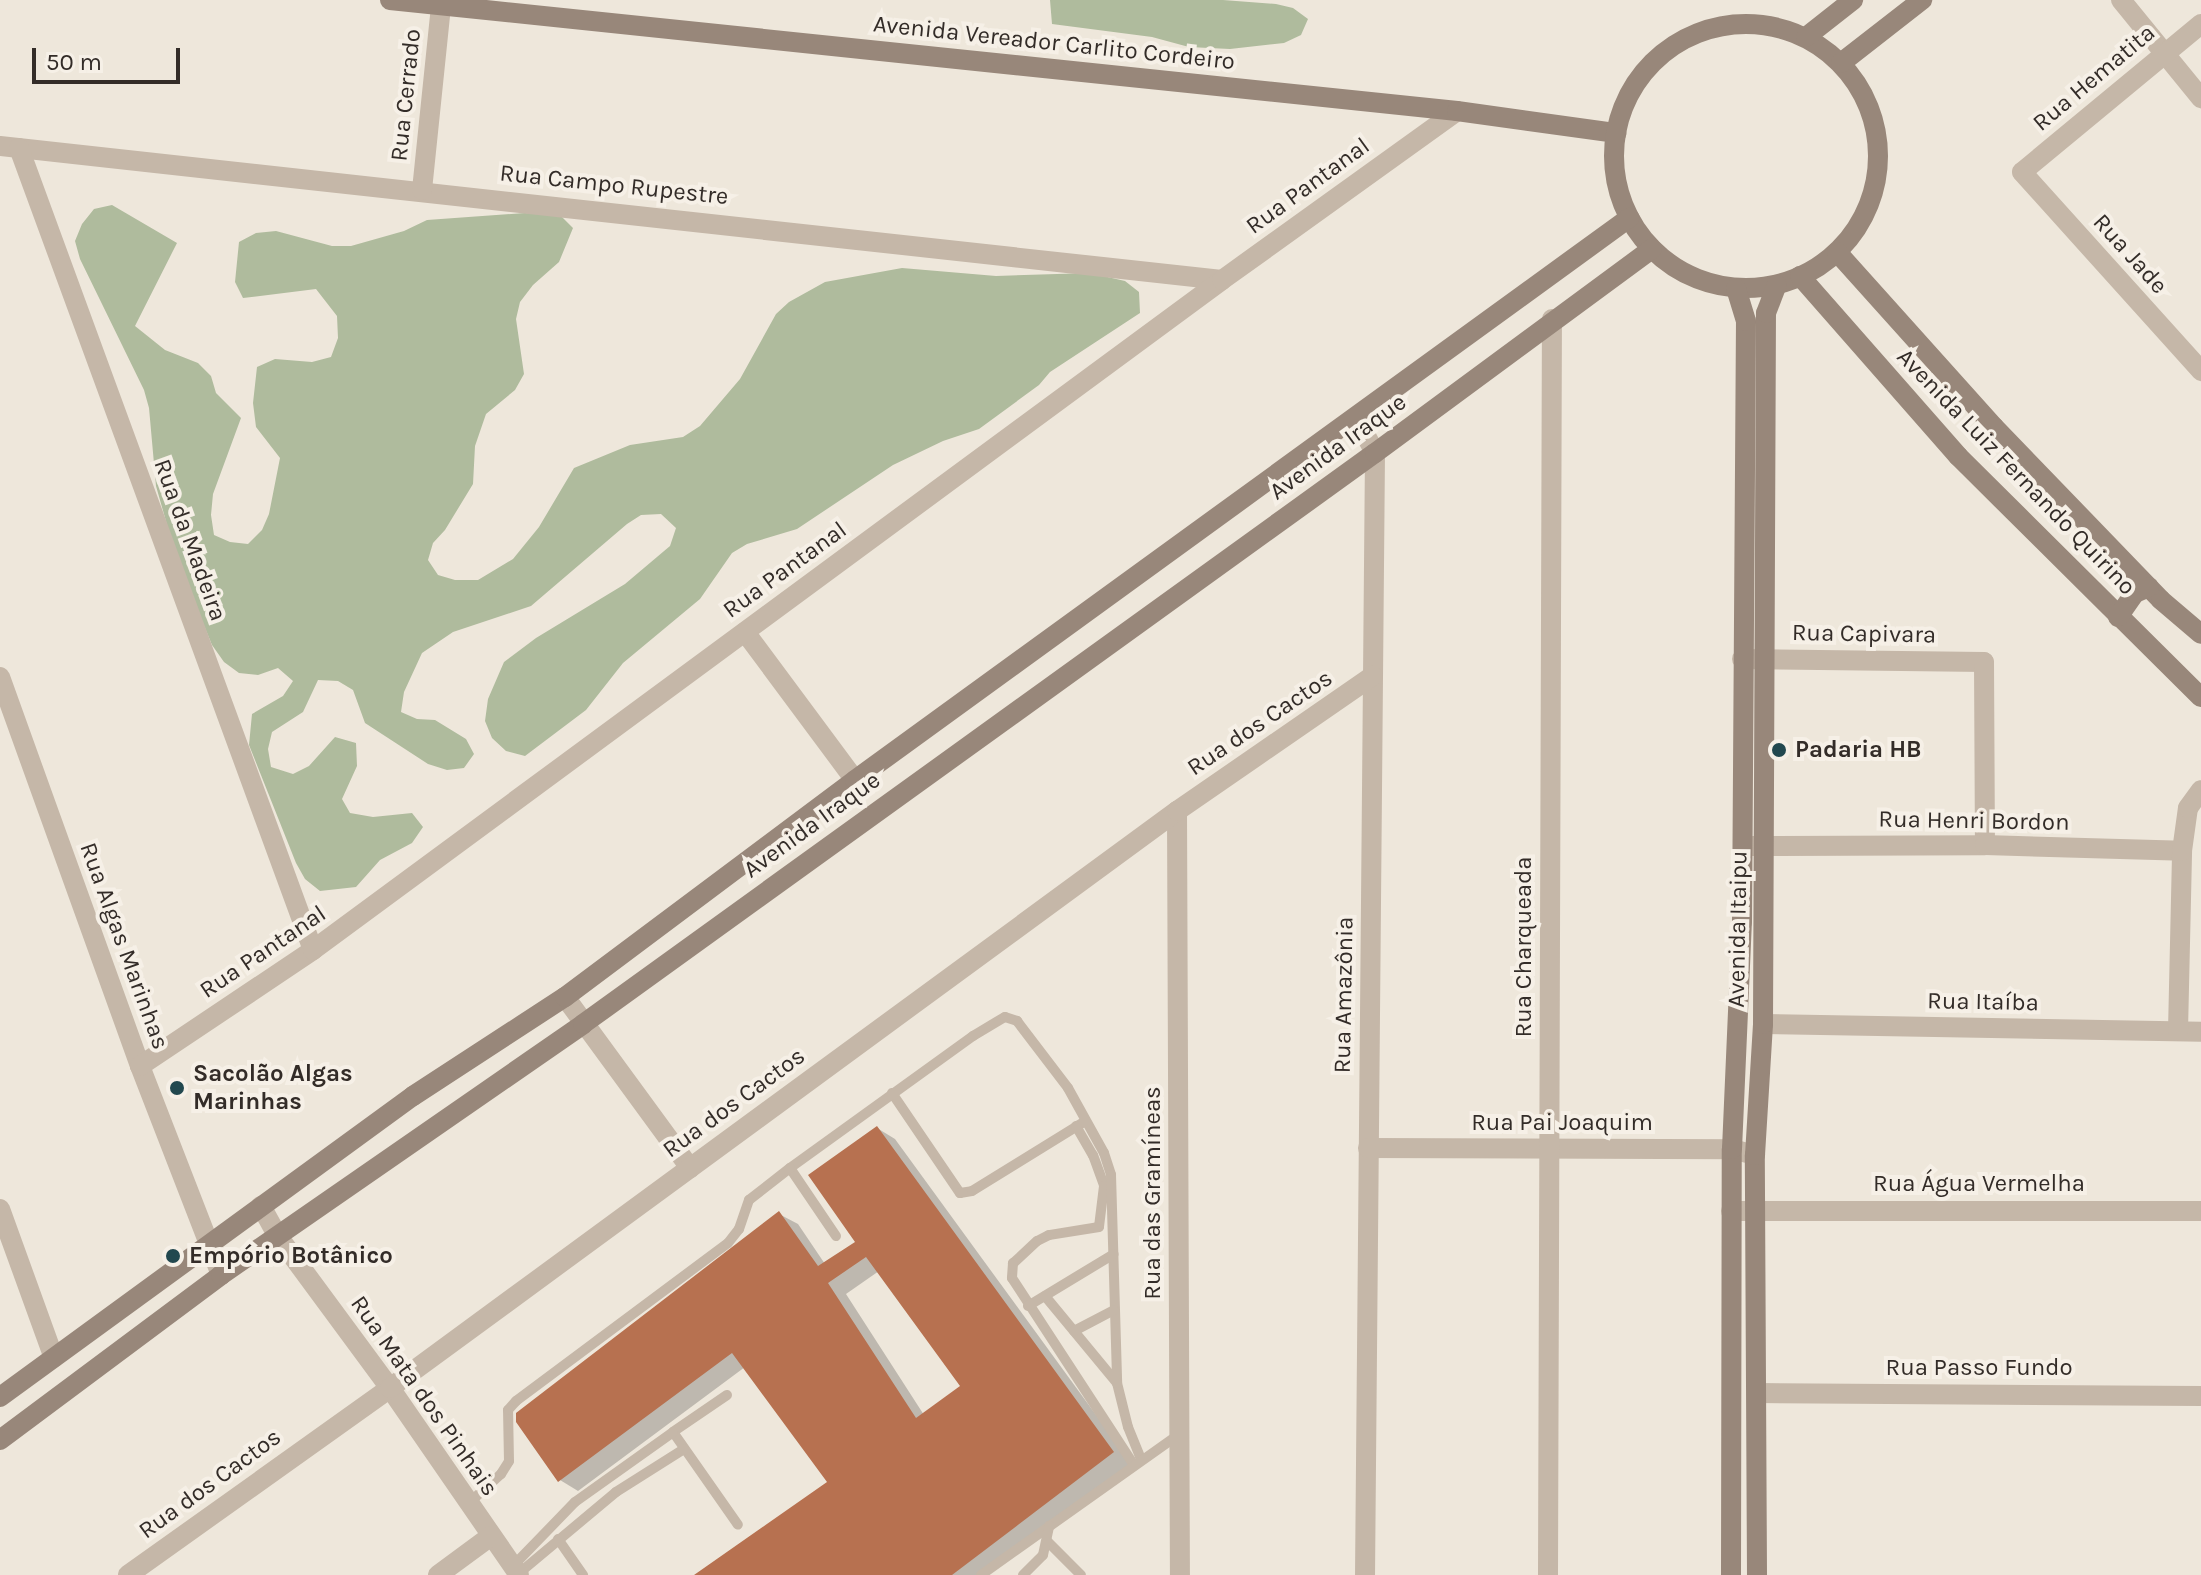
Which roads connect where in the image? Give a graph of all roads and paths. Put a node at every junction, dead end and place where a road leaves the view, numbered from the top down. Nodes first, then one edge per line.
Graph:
1 (390, 0) edge
2 (1853, 0) edge
3 (1922, 0) edge
4 (2121, 0) edge
5 (441, 6) junction
6 (2201, 24) edge
7 (1806, 37) junction
8 (2164, 53) junction
9 (1841, 63) junction
10 (2201, 98) edge
11 (1457, 111) junction
12 (1616, 133) junction
13 (9, 147) edge
14 (2022, 172) joint
15 (422, 190) junction
16 (1629, 218) junction
17 (1652, 249) junction
18 (1837, 252) junction
19 (1800, 276) junction
20 (1222, 280) junction
21 (1777, 285) junction
22 (1736, 288) junction
23 (1552, 319) junction
24 (2201, 371) edge
25 (1357, 419) junction
26 (1375, 453) junction
27 (2149, 587) junction
28 (2118, 617) junction
29 (745, 632) junction
30 (2201, 634) edge
31 (1742, 659) junction
32 (1766, 659) junction
33 (1373, 676) junction
34 (0, 677) edge
35 (2201, 697) edge
36 (855, 780) junction
37 (2201, 790) edge
38 (1177, 811) junction
39 (1765, 845) junction
40 (1985, 845) junction
41 (1742, 846) junction
42 (2182, 851) junction
43 (313, 950) junction
44 (565, 997) junction
45 (583, 1024) junction
46 (1763, 1024) junction
47 (2178, 1031) junction
48 (2201, 1032) edge
49 (140, 1066) junction
50 (892, 1093) junction
51 (1087, 1120) junction
52 (1076, 1126) junction
53 (1368, 1148) junction
54 (1550, 1149) junction
55 (1732, 1149) junction
56 (1755, 1155) junction
57 (690, 1168) junction
58 (790, 1168) junction
59 (261, 1206) junction
60 (0, 1209) edge
61 (1757, 1210) junction
62 (1731, 1211) junction
63 (2201, 1211) edge
64 (277, 1235) junction
65 (836, 1236) dead end
66 (210, 1245) junction
67 (1114, 1254) junction
68 (221, 1275) junction
69 (1045, 1296) junction
70 (1028, 1306) junction
71 (1114, 1310) junction
72 (1074, 1331) junction
73 (54, 1358) junction
74 (1117, 1383) junction
75 (390, 1388) junction
76 (1757, 1393) junction
77 (727, 1395) dead end
78 (2201, 1396) edge
79 (0, 1397) edge
80 (673, 1432) junction
81 (1180, 1434) junction
82 (0, 1440) edge
83 (684, 1449) junction
84 (1138, 1463) junction
85 (469, 1503) junction
86 (738, 1525) dead end
87 (1049, 1526) junction
88 (491, 1536) junction
89 (558, 1539) junction
90 (1047, 1541) junction
91 (516, 1572) edge
92 (128, 1575) edge
93 (438, 1575) edge
94 (583, 1575) edge
95 (981, 1575) edge
96 (1023, 1575) edge
97 (1081, 1575) edge
98 (1180, 1575) edge
99 (1365, 1575) edge
100 (1548, 1575) edge
101 (1731, 1575) edge
102 (1757, 1575) edge

1 - 5 street, Avenida Vereador Carlito Cordeiro
2 - 7 street
3 - 9 street
4 - 8 street
5 - 11 street, Avenida Vereador Carlito Cordeiro
5 - 15 street, Rua Cerrado
6 - 8 street, Rua Hematita
7 - 9 street
7 - 12 street
8 - 10 street
8 - 14 street, Rua Hematita
9 - 18 street
11 - 12 street, Avenida Vereador Carlito Cordeiro
11 - 20 street, Rua Pantanal
12 - 16 street
13 - 15 street, Rua Campo Rupestre
13 - 43 street, Rua da Madeira
14 - 24 street, Rua Jade
15 - 20 street, Rua Campo Rupestre
16 - 17 street
16 - 25 street, Avenida Iraque
17 - 22 street
17 - 23 street, Avenida Iraque
18 - 19 street
18 - 27 street, Avenida Luiz Fernando Quirino
19 - 21 street
19 - 28 street, Avenida Luiz Fernando Quirino
20 - 29 street, Rua Pantanal
21 - 22 street
21 - 32 street, Avenida Itaipu
22 - 31 street, Avenida Itaipu
23 - 26 street, Avenida Iraque
23 - 54 street, Rua Charqueada
25 - 26 street, Rua Amazônia
25 - 36 street, Avenida Iraque
26 - 33 street, Rua Amazônia
26 - 45 street, Avenida Iraque
27 - 28 street
27 - 30 street, Avenida Luiz Fernando Quirino
28 - 35 street, Avenida Luiz Fernando Quirino
29 - 36 street
29 - 43 street, Rua Pantanal
31 - 32 street, Rua Capivara
31 - 41 street, Avenida Itaipu
32 - 39 street, Avenida Itaipu
32 - 40 street, Rua Capivara
33 - 38 street, Rua dos Cactos
33 - 53 street, Rua Amazônia
34 - 49 street, Rua Algas Marinhas
36 - 44 street, Avenida Iraque
37 - 42 street
38 - 57 street, Rua dos Cactos
38 - 81 street, Rua das Gramíneas
39 - 40 street, Rua Henri Bordon
39 - 41 street, Rua Henri Bordon
39 - 46 street, Avenida Itaipu
40 - 42 street, Rua Henri Bordon
41 - 55 street, Avenida Itaipu
42 - 47 street
43 - 49 street, Rua Pantanal
44 - 45 street
44 - 59 street, Avenida Iraque
45 - 57 street
45 - 64 street, Avenida Iraque
46 - 47 street, Rua Itaíba
46 - 56 street, Avenida Itaipu
47 - 48 street, Rua Itaíba
49 - 66 street, Rua Algas Marinhas
50 - 51 lane
50 - 52 lane
50 - 58 lane
51 - 52 lane
51 - 67 lane
52 - 70 lane
53 - 54 street, Rua Pai Joaquim
53 - 99 street, Rua Amazônia
54 - 55 street, Rua Pai Joaquim
54 - 100 street, Rua Charqueada
55 - 56 street, Rua Pai Joaquim
55 - 62 street, Avenida Itaipu
56 - 61 street, Avenida Itaipu
57 - 75 street, Rua dos Cactos
58 - 65 lane
58 - 85 lane
59 - 64 street, Rua Mata dos Pinhais
59 - 66 street, Avenida Iraque
60 - 73 street
61 - 62 street, Rua Água Vermelha
61 - 63 street, Rua Água Vermelha
61 - 76 street, Avenida Itaipu
62 - 101 street, Avenida Itaipu
64 - 68 street, Avenida Iraque
64 - 75 street, Rua Mata dos Pinhais
66 - 68 street, Rua Algas Marinhas
66 - 73 street, Avenida Iraque
67 - 69 lane
67 - 71 lane
68 - 82 street, Avenida Iraque
69 - 70 lane
69 - 72 lane
70 - 84 lane
71 - 72 lane
71 - 74 lane
72 - 74 lane
73 - 79 street, Avenida Iraque
74 - 84 lane
75 - 85 street, Rua Mata dos Pinhais
75 - 92 street, Rua dos Cactos
76 - 78 street, Rua Passo Fundo
76 - 102 street, Avenida Itaipu
77 - 80 lane
80 - 83 lane
80 - 91 lane
81 - 84 lane
81 - 98 street, Rua das Gramíneas
83 - 86 lane
83 - 89 lane
84 - 87 lane
85 - 88 street, Rua Mata dos Pinhais
87 - 90 lane
87 - 95 lane
88 - 91 street, Rua Mata dos Pinhais
88 - 93 street
89 - 91 lane
89 - 94 lane
90 - 96 lane
90 - 97 lane

